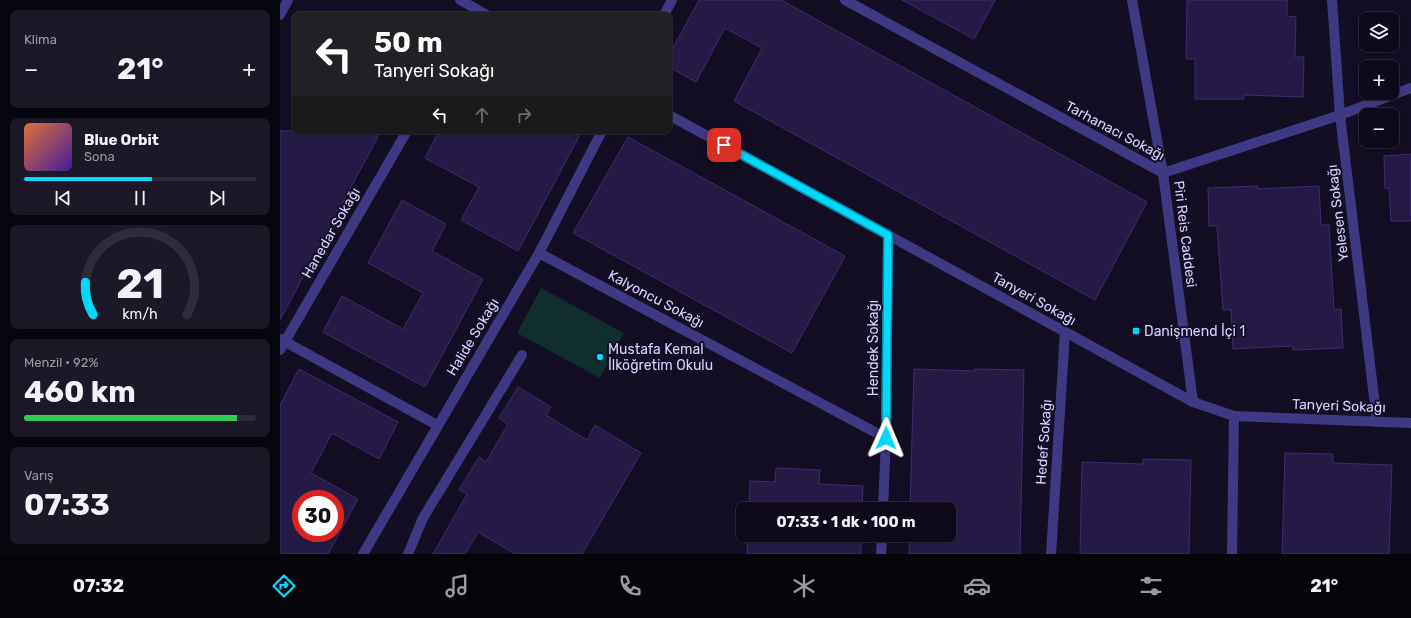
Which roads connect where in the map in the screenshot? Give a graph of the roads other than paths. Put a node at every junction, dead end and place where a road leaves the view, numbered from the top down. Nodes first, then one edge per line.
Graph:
1 (288, 0) edge
2 (460, 0) edge
3 (672, 0) edge
4 (845, 0) edge
5 (1132, 0) edge
6 (1332, 0) edge
7 (476, 12) edge
8 (666, 12) edge
9 (280, 15) edge
10 (1411, 88) edge
11 (1340, 115) junction
12 (672, 117) edge
13 (405, 134) edge
14 (600, 134) edge
15 (1163, 173) junction
16 (888, 235) junction
17 (539, 253) junction
18 (1065, 332) junction
19 (282, 344) edge
20 (522, 355) dead end
21 (1192, 402) junction
22 (1234, 416) junction
23 (1377, 422) junction
24 (1411, 423) edge
25 (437, 425) junction
26 (886, 438) junction
27 (883, 502) edge
28 (882, 542) edge
29 (363, 554) edge
30 (408, 554) edge
31 (881, 554) edge
32 (1051, 554) edge
33 (1232, 554) edge

1 - 9 street
2 - 7 street
3 - 8 street
4 - 15 street, Tarhanacı Sokağı
5 - 15 street, Piri Reis Caddesi
6 - 11 street, Yelesen Sokağı
10 - 11 street, Tarhanacı Sokağı
11 - 15 street, Tarhanacı Sokağı
11 - 23 street, Yelesen Sokağı
12 - 16 street, Tanyeri Sokağı
13 - 19 street, Hanedar Sokağı
14 - 17 street, Halide Sokağı
15 - 21 street, Piri Reis Caddesi
16 - 18 street, Tanyeri Sokağı
16 - 26 street, Hendek Sokağı
17 - 25 street, Halide Sokağı
17 - 26 street, Kalyoncu Sokağı
18 - 21 street, Tanyeri Sokağı
18 - 32 street, Hedef Sokağı
19 - 25 street
20 - 30 street
21 - 22 street, Tanyeri Sokağı
22 - 23 street, Tanyeri Sokağı
22 - 33 street
23 - 24 street, Tanyeri Sokağı
25 - 29 street, Halide Sokağı
26 - 27 street, Hendek Sokağı
28 - 31 street

